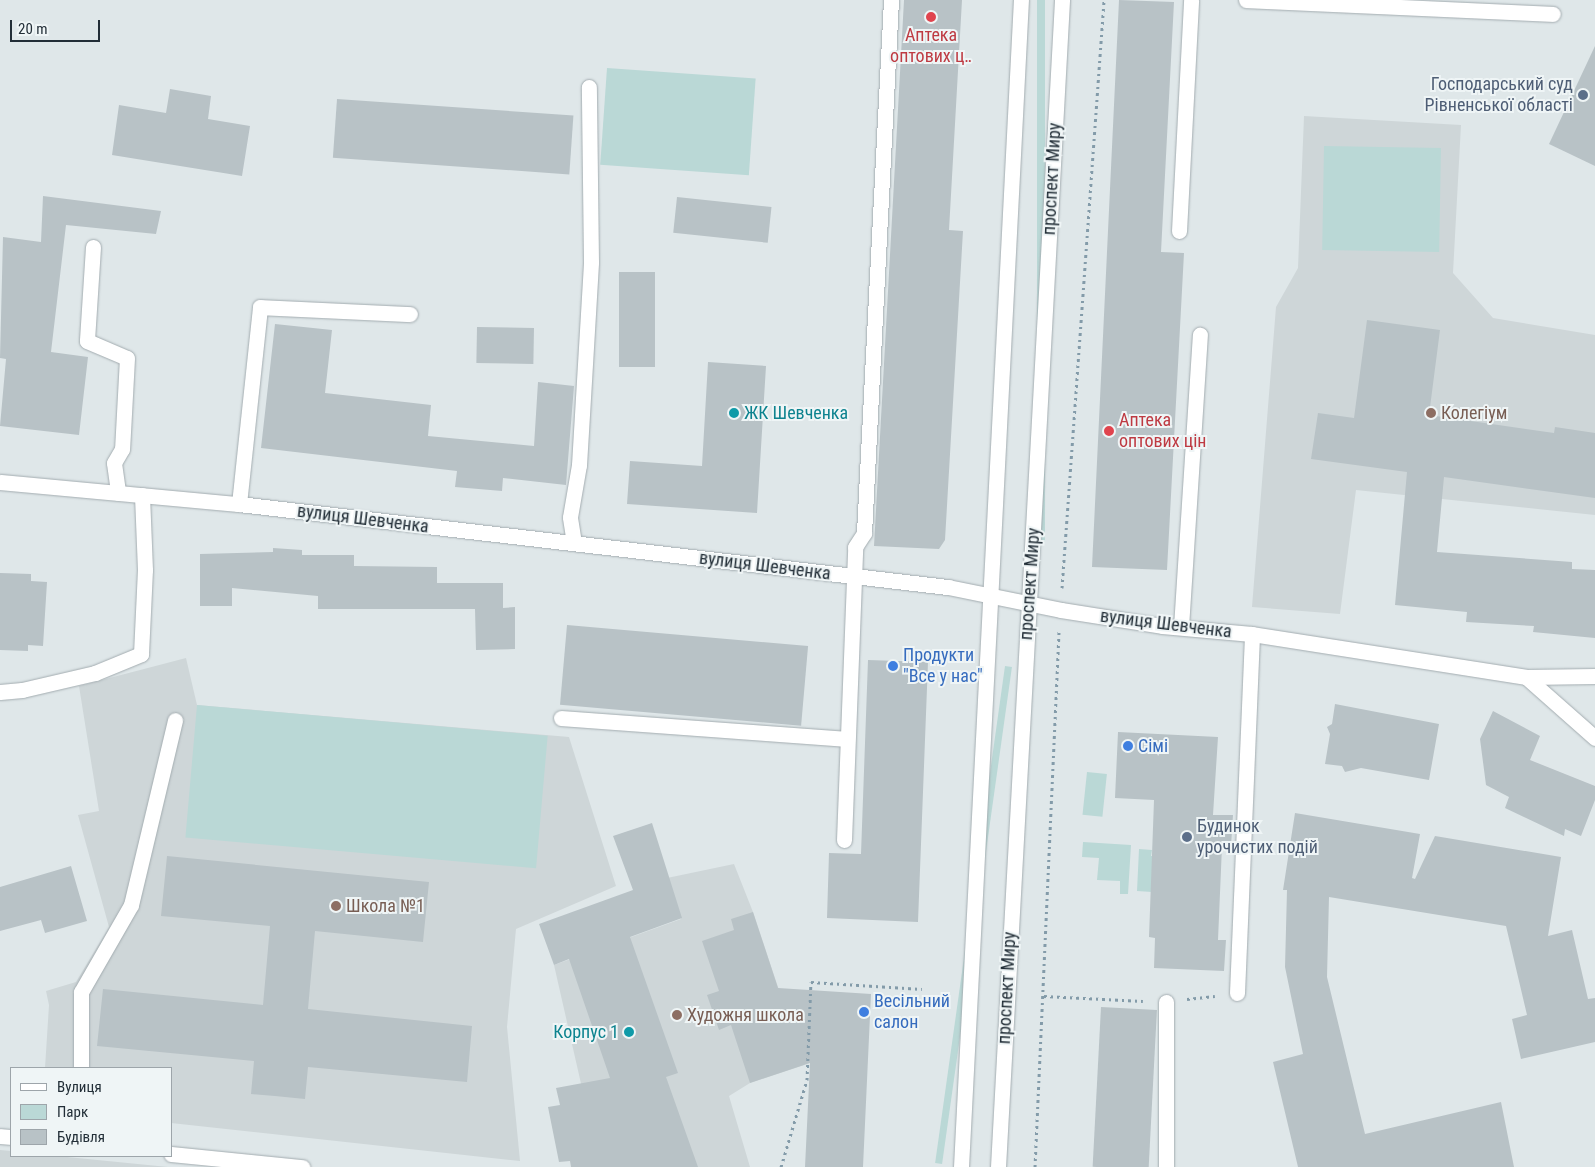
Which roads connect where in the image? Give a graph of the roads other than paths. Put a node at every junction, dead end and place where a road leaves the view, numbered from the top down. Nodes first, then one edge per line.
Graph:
1 (891, 0) edge
2 (1021, 0) edge
3 (1062, 0) edge
4 (1191, 0) edge
5 (1246, 0) edge
6 (1553, 14) dead end
7 (589, 87) dead end
8 (1179, 231) dead end
9 (93, 247) dead end
10 (410, 314) dead end
11 (1200, 336) dead end
12 (0, 482) edge
13 (118, 493) junction
14 (142, 495) junction
15 (239, 504) junction
16 (574, 543) junction
17 (855, 576) junction
18 (989, 594) junction
19 (1029, 604) junction
20 (1181, 627) junction
21 (1252, 634) junction
22 (1595, 676) edge
23 (1526, 677) junction
24 (0, 692) edge
25 (561, 718) dead end
26 (175, 720) dead end
27 (1595, 738) edge
28 (847, 740) junction
29 (844, 840) dead end
30 (1237, 993) road end
31 (1166, 1002) road end
32 (81, 1067) edge
33 (172, 1154) edge
34 (302, 1167) edge
35 (961, 1167) edge
36 (998, 1167) edge
37 (1166, 1167) edge

1 - 17 street
2 - 18 street
3 - 19 street, проспект Миру
4 - 8 street
5 - 6 street
7 - 16 street
9 - 13 street
10 - 15 street
11 - 20 street
12 - 13 street, вулиця Шевченка
13 - 14 street, вулиця Шевченка
14 - 15 street, вулиця Шевченка
14 - 24 street
15 - 16 street, вулиця Шевченка
16 - 17 street, вулиця Шевченка
17 - 18 street, вулиця Шевченка
17 - 28 street
18 - 19 street, вулиця Шевченка
18 - 35 street
19 - 20 street, вулиця Шевченка
19 - 36 street, проспект Миру
20 - 21 street, вулиця Шевченка
21 - 23 street, вулиця Шевченка
21 - 30 street
22 - 23 street, вулиця Шевченка
23 - 27 street
25 - 28 street
26 - 32 street
28 - 29 street
31 - 37 street
33 - 34 street

